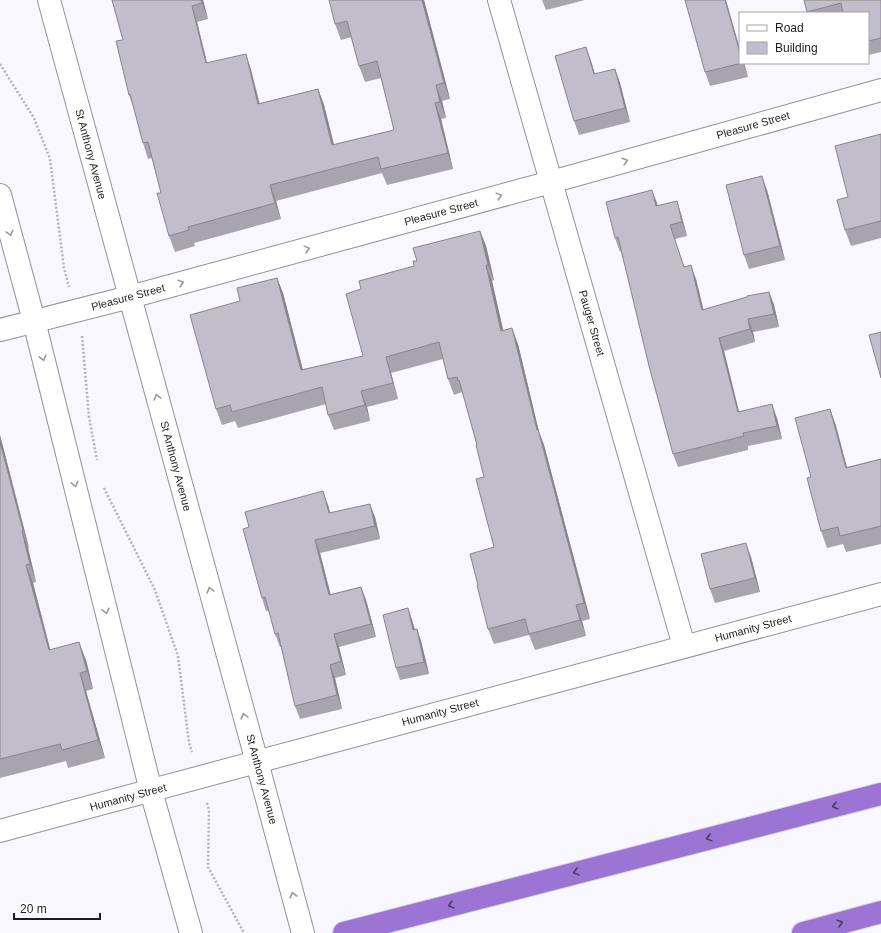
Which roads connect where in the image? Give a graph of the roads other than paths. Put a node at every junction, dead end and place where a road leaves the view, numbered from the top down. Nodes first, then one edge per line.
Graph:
1 (49, 0) edge
2 (499, 0) edge
3 (881, 90) edge
4 (551, 182) junction
5 (0, 195) edge
6 (130, 297) junction
7 (34, 321) junction
8 (0, 330) edge
9 (881, 594) edge
10 (684, 646) junction
11 (257, 762) junction
12 (151, 791) junction
13 (878, 794) edge
14 (0, 831) edge
15 (881, 912) edge
16 (191, 933) edge
17 (303, 933) edge
18 (344, 933) edge
19 (803, 933) edge

1 - 6 street, St Anthony Avenue
2 - 4 street, Pauger Street
4 -> 3 street, Pleasure Street
6 -> 4 street, Pleasure Street
4 - 10 street, Pauger Street
5 -> 7 street
6 - 7 street, Pleasure Street
11 -> 6 street, St Anthony Avenue
7 - 8 street, Pleasure Street
7 -> 12 street
9 - 10 street, Humanity Street
10 - 11 street, Humanity Street
11 - 12 street, Humanity Street
17 -> 11 street, St Anthony Avenue
12 - 14 street, Humanity Street
12 - 16 street
13 -> 18 highway
19 -> 15 highway

